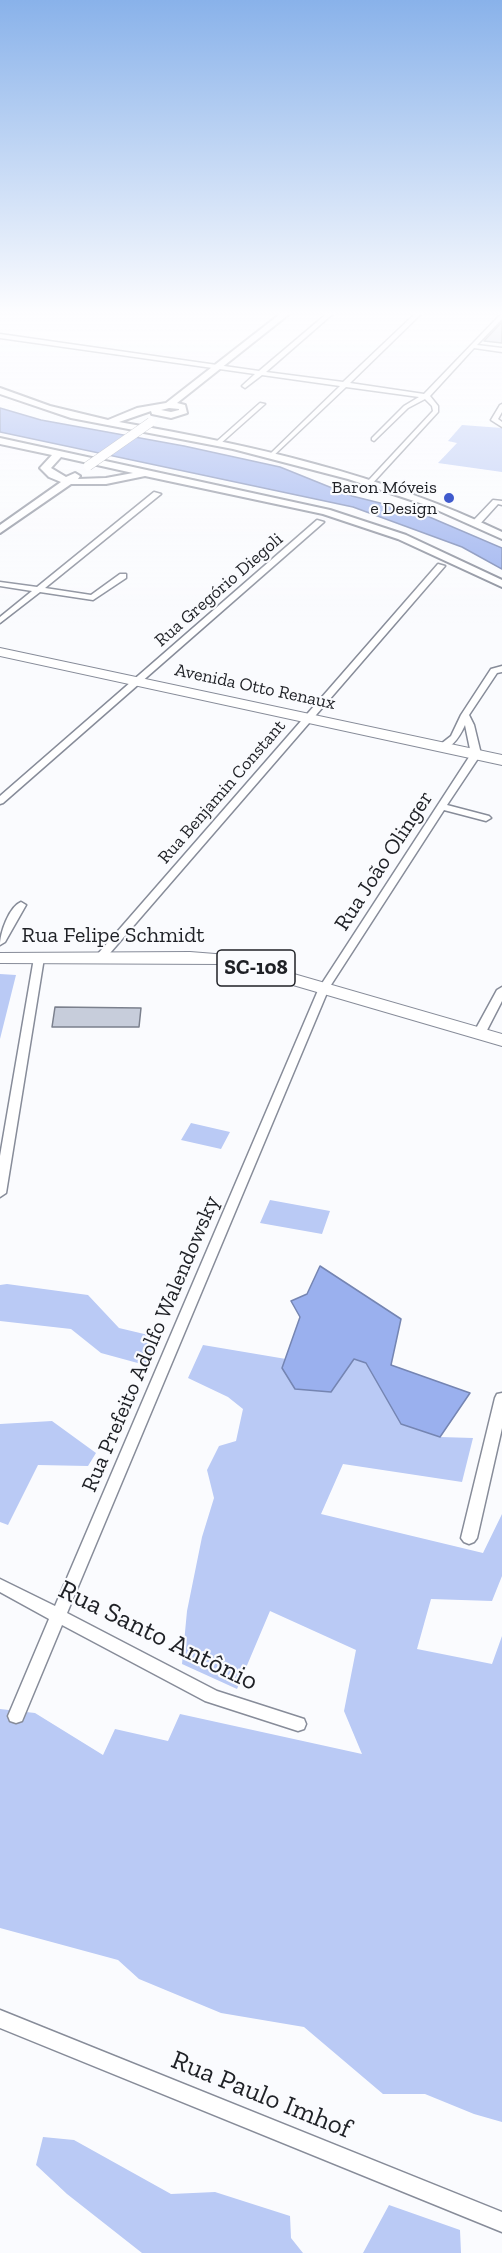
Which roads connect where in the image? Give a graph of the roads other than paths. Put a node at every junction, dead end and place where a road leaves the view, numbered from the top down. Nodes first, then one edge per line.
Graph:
1 (83, 416) edge
2 (125, 416) edge
3 (154, 416) edge
4 (185, 416) edge
5 (248, 416) edge
6 (311, 416) edge
7 (397, 416) edge
8 (431, 416) edge
9 (110, 422) junction
10 (179, 435) junction
11 (374, 439) dead end
12 (0, 441) edge
13 (218, 443) junction
14 (58, 454) junction
15 (272, 456) junction
16 (142, 473) junction
17 (70, 479) junction
18 (370, 484) junction
19 (157, 494) dead end
20 (502, 503) edge
21 (320, 522) dead end
22 (476, 524) junction
23 (0, 530) edge
24 (502, 536) edge
25 (441, 566) dead end
26 (123, 576) dead end
27 (0, 584) edge
28 (502, 584) edge
29 (40, 588) junction
30 (0, 621) edge
31 (0, 652) edge
32 (502, 669) edge
33 (137, 681) junction
34 (465, 715) junction
35 (308, 718) junction
36 (442, 747) junction
37 (476, 754) junction
38 (502, 760) edge
39 (0, 801) edge
40 (442, 807) junction
41 (486, 818) dead end
42 (21, 905) dead end
43 (0, 942) edge
44 (0, 958) edge
45 (39, 958) junction
46 (100, 958) junction
47 (324, 988) junction
48 (502, 990) edge
49 (479, 1034) junction
50 (502, 1040) edge
51 (0, 1193) edge
52 (502, 1398) edge
53 (469, 1538) dead end
54 (0, 1585) edge
55 (58, 1617) junction
56 (16, 1716) dead end
57 (298, 1724) dead end
58 (0, 2019) edge
59 (502, 2222) edge

1 - 9 main road
2 - 9 main road
3 - 17 main road, bridge
4 - 10 main road
5 - 13 street
6 - 15 street
7 - 11 street
8 - 18 street
9 - 10 main road
10 - 13 main road
12 - 14 main road
13 - 15 main road
14 - 16 main road
14 - 17 main road
15 - 18 main road
16 - 17 main road
16 - 28 main road
17 - 23 main road
18 - 22 main road
19 - 29 street
20 - 22 street
21 - 33 street, Rua Gregório Diegoli
22 - 24 main road
25 - 35 street, Rua Benjamin Constant
26 - 29 street
27 - 29 street
29 - 30 street
31 - 33 main road, Avenida Otto Renaux
32 - 34 street
33 - 35 main road, Avenida Otto Renaux
33 - 39 street, Rua Gregório Diegoli
34 - 36 street
34 - 37 street
35 - 36 main road, Avenida Otto Renaux
35 - 46 street, Rua Benjamin Constant
36 - 37 main road, Avenida Otto Renaux
37 - 38 main road, Avenida Otto Renaux
37 - 40 street, Rua João Olinger
40 - 41 street
40 - 47 street, Rua João Olinger
42 - 43 street
44 - 45 main road, Rua Felipe Schmidt / SC-108
45 - 46 main road, Rua Felipe Schmidt / SC-108
45 - 51 street
46 - 47 main road, Rua Felipe Schmidt / SC-108
47 - 49 main road, Rua Felipe Schmidt / SC-108
47 - 55 street, Rua Prefeito Adolfo Walendowsky
48 - 49 street
49 - 50 main road, Rua Felipe Schmidt / SC-108
52 - 53 street
54 - 55 street, Rua Santo Antônio
55 - 56 street, Rua Prefeito Adolfo Walendowsky
55 - 57 street, Rua Santo Antônio
58 - 59 street, Rua Paulo Imhof

